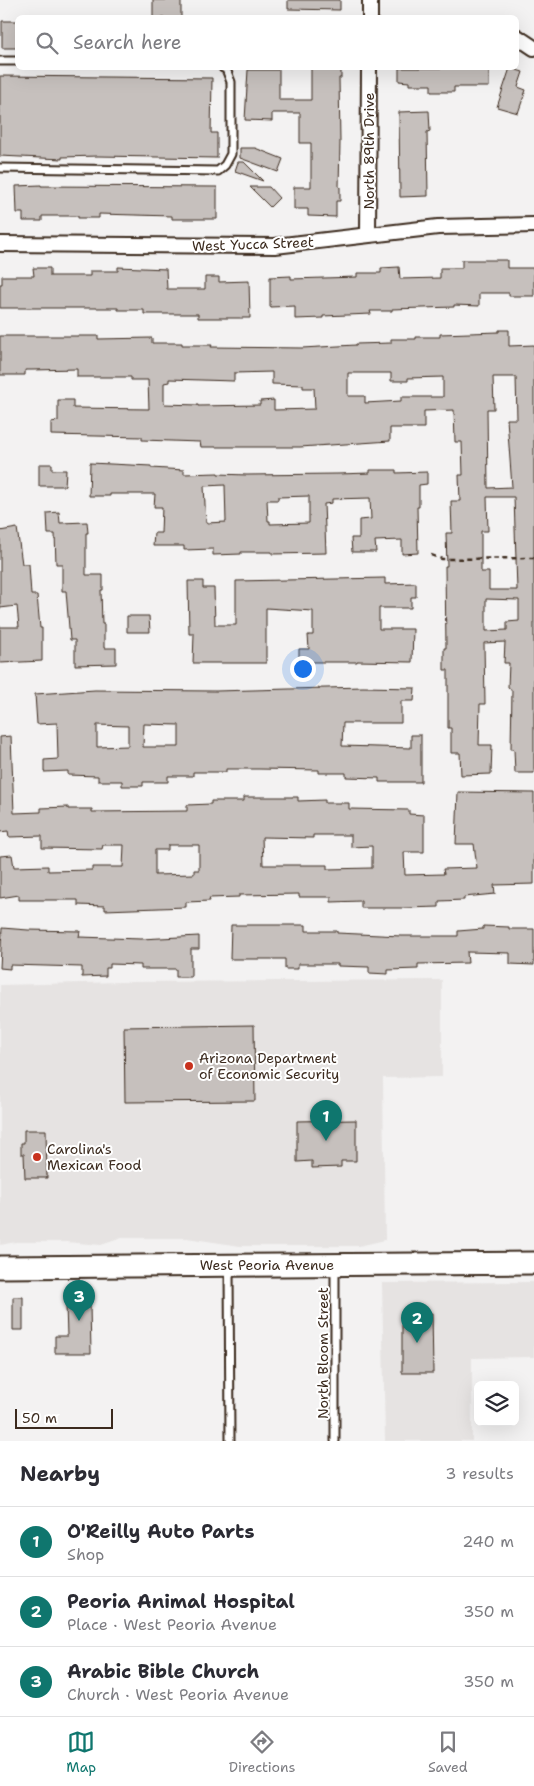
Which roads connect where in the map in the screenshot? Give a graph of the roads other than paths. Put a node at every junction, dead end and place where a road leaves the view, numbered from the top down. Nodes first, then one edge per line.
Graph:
1 (370, 0) edge
2 (370, 15) edge
3 (519, 38) edge
4 (534, 48) edge
5 (0, 61) edge
6 (15, 61) edge
7 (226, 70) edge
8 (369, 70) edge
9 (0, 168) edge
10 (534, 225) edge
11 (368, 234) junction
12 (0, 244) edge
13 (534, 1263) edge
14 (229, 1265) junction
15 (335, 1265) junction
16 (0, 1268) edge
17 (230, 1441) edge
18 (335, 1441) edge

1 - 2 street
3 - 4 street
5 - 6 lane
7 - 9 lane
8 - 11 street, North 89th Drive
10 - 11 street, West Yucca Street
11 - 12 street, West Yucca Street
13 - 15 main road, West Peoria Avenue
14 - 15 main road, West Peoria Avenue
14 - 16 main road, West Peoria Avenue
14 - 17 lane
15 - 18 lane, North Bloom Street

